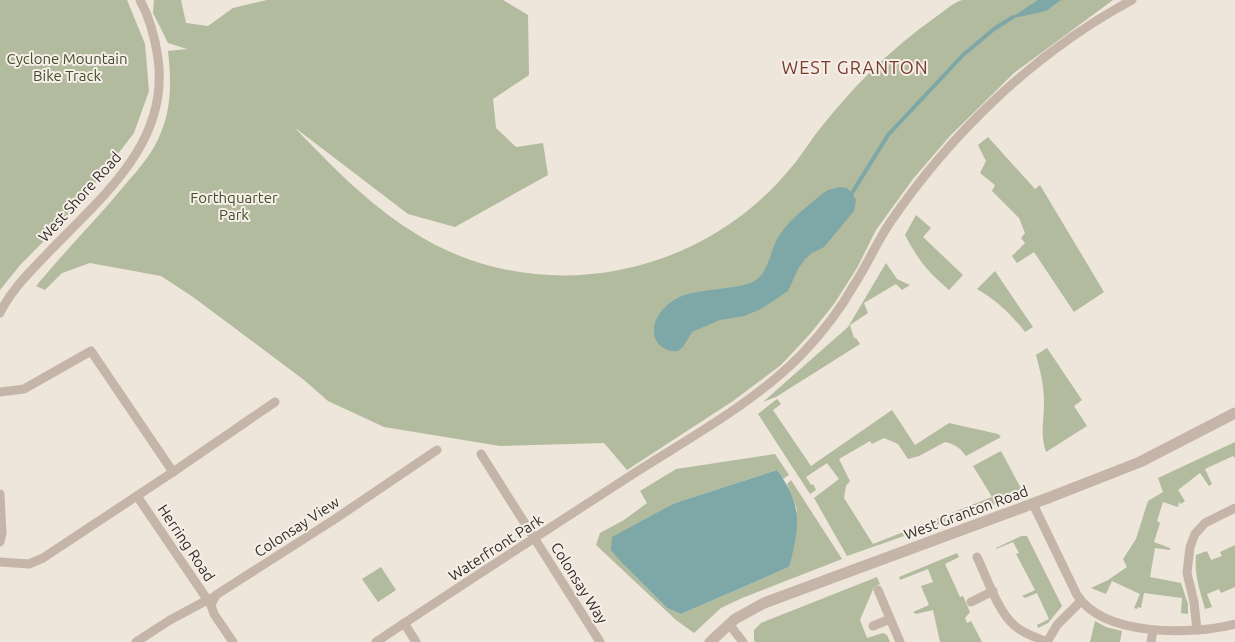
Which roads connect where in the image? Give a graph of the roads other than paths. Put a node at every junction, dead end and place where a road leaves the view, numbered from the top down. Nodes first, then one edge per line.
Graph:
1 (140, 0) edge
2 (1132, 0) edge
3 (0, 313) edge
4 (0, 392) edge
5 (275, 402) dead end
6 (1235, 413) edge
7 (437, 450) dead end
8 (481, 454) dead end
9 (174, 472) junction
10 (0, 494) edge
11 (137, 496) junction
12 (1033, 504) junction
13 (1235, 508) edge
14 (535, 539) junction
15 (0, 542) edge
16 (977, 557) dead end
17 (0, 562) edge
18 (878, 590) dead end
19 (993, 591) junction
20 (1081, 601) junction
21 (209, 602) junction
22 (971, 602) dead end
23 (890, 619) junction
24 (404, 623) junction
25 (729, 624) junction
26 (1235, 624) edge
27 (873, 626) dead end
28 (1152, 630) junction
29 (1197, 630) junction
30 (136, 642) edge
31 (233, 642) edge
32 (376, 642) edge
33 (416, 642) edge
34 (600, 642) edge
35 (710, 642) edge
36 (743, 642) edge
37 (900, 642) edge
38 (1047, 642) edge
39 (1151, 642) edge

1 - 3 street, West Shore Road
2 - 14 street, Waterfront Park
4 - 9 street
5 - 9 street
6 - 12 street, West Granton Road
7 - 21 street, Colonsay View
8 - 14 street, Colonsay Way
9 - 11 street
10 - 15 street
11 - 17 street
11 - 21 street, Herring Road
12 - 20 street
12 - 25 street, West Granton Road
13 - 29 street
14 - 24 street, Waterfront Park
14 - 34 street, Colonsay Way
16 - 19 street
18 - 23 street
19 - 22 street
19 - 38 street
20 - 28 street
20 - 38 street
21 - 30 street
21 - 31 street
23 - 27 street
23 - 37 street
24 - 32 street, Waterfront Park
24 - 33 street
25 - 35 street, West Granton Road
25 - 36 street
26 - 29 street
28 - 29 street
28 - 39 street

